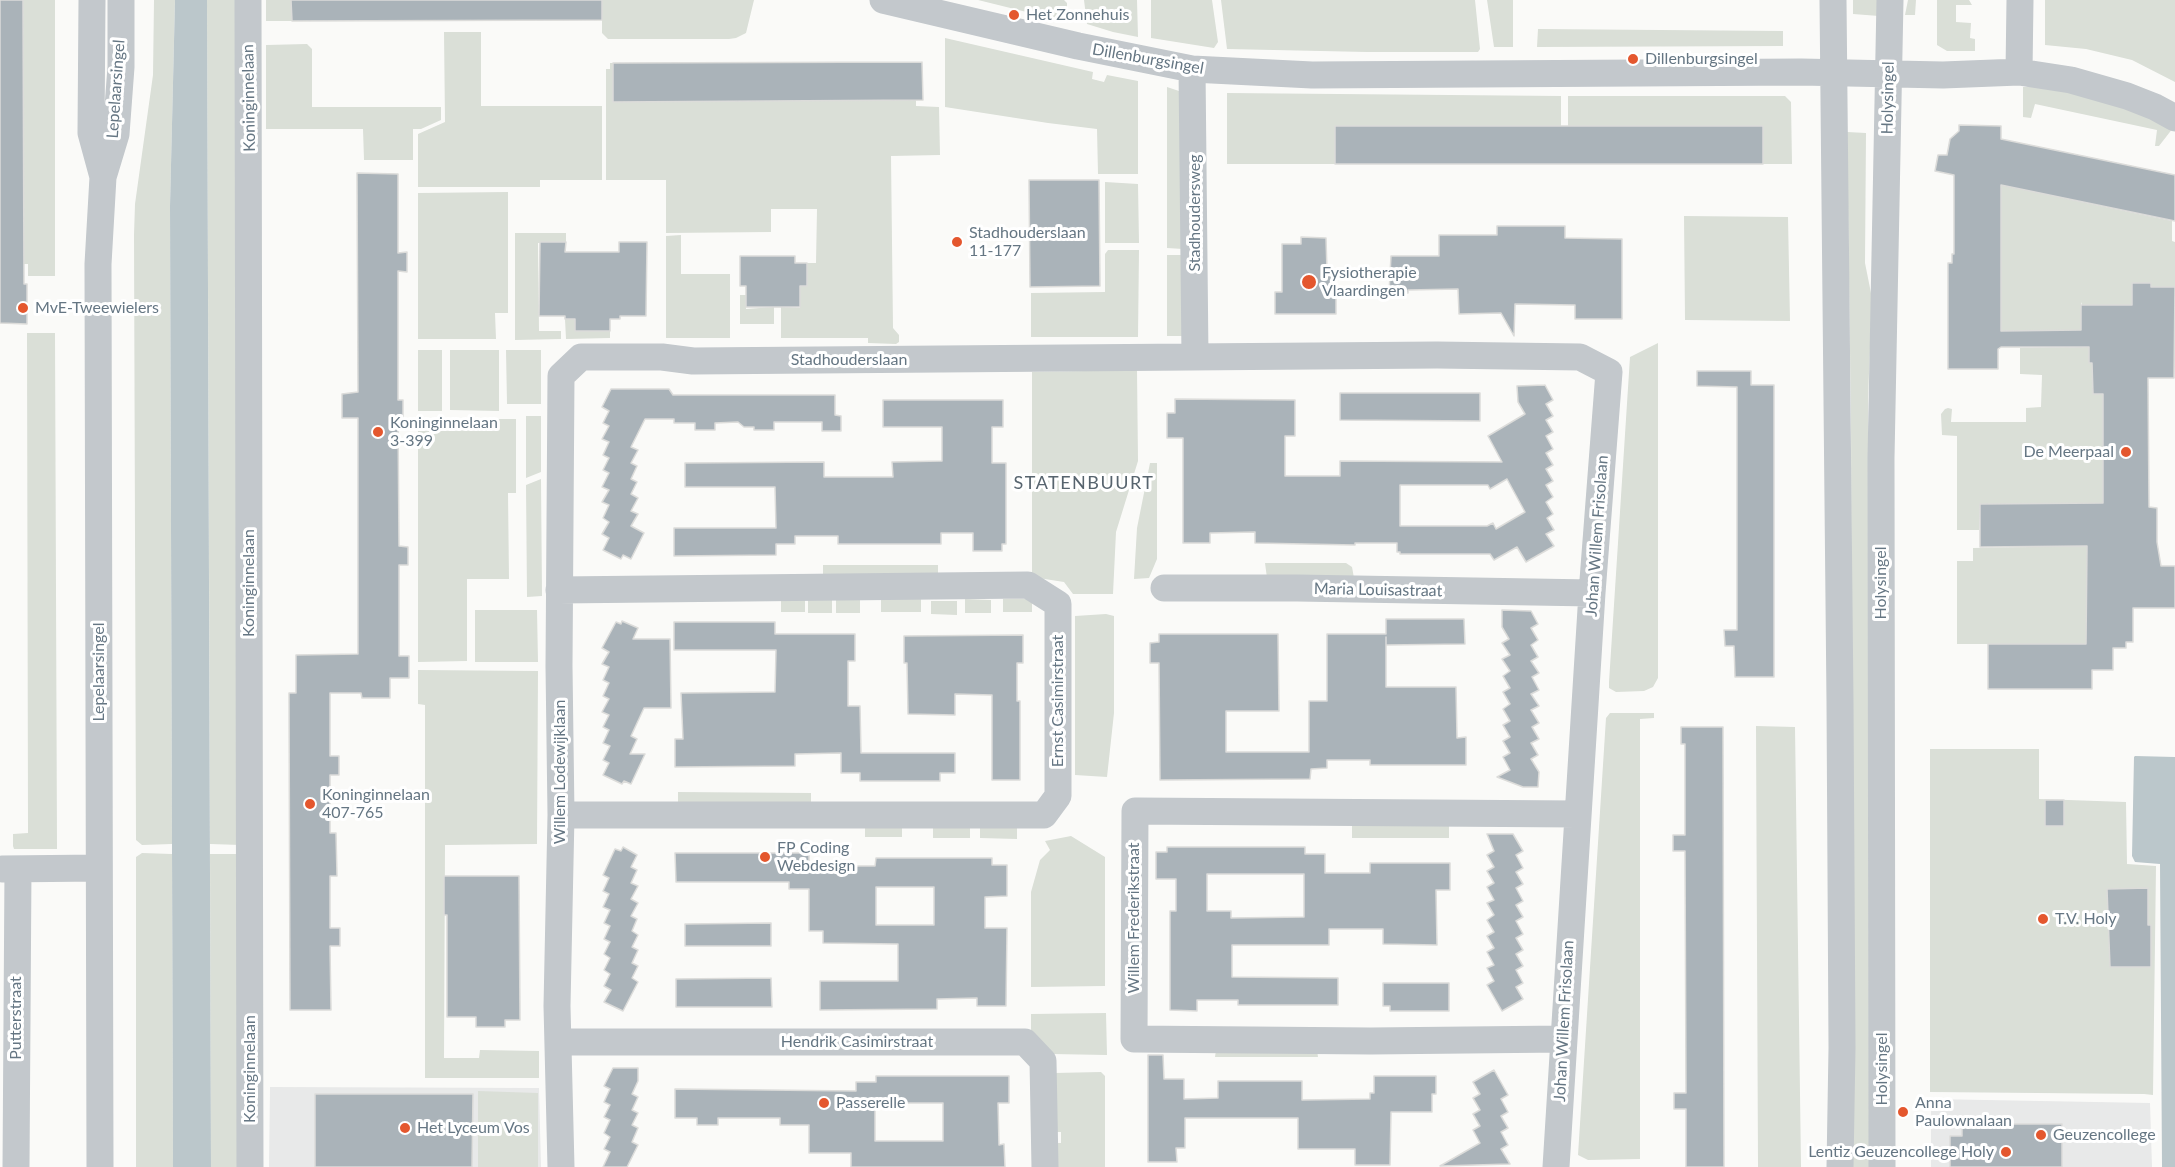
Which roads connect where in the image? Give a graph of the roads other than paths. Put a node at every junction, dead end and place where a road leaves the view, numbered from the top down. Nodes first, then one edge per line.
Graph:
1 (92, 0) edge
2 (121, 0) edge
3 (248, 0) edge
4 (883, 0) edge
5 (1833, 0) edge
6 (1890, 0) edge
7 (2020, 0) edge
8 (1192, 69) junction
9 (1834, 72) junction
10 (2019, 72) junction
11 (1889, 73) junction
12 (2175, 118) edge
13 (103, 177) junction
14 (1196, 357) junction
15 (1145, 359) joint
16 (561, 376) joint
17 (1164, 588) dead end
18 (560, 590) junction
19 (1592, 594) junction
20 (1577, 814) junction
21 (561, 815) junction
22 (99, 868) junction
23 (9, 869) edge
24 (1563, 1040) junction
25 (558, 1042) junction
26 (16, 1167) edge
27 (100, 1167) edge
28 (250, 1167) edge
29 (561, 1167) edge
30 (1045, 1167) edge
31 (1556, 1167) edge
32 (1840, 1167) edge
33 (1882, 1167) edge

1 - 13 street, Lepelaarsingel
2 - 13 street, Lepelaarsingel
3 - 28 street, Koninginnelaan
4 - 8 street, Dillenburgsingel
5 - 9 street
6 - 11 street, Holysingel
7 - 10 street
8 - 9 street, Dillenburgsingel
8 - 14 street, Stadhoudersweg
9 - 11 street, Dillenburgsingel
9 - 32 street
10 - 11 street, Dillenburgsingel
10 - 12 street, Dillenburgsingel
11 - 33 street, Holysingel
13 - 22 street, Lepelaarsingel
14 - 15 street, Johan Willem Frisolaan
14 - 19 street, Johan Willem Frisolaan
15 - 16 street, Stadhouderslaan
16 - 18 street, Willem Lodewijklaan
17 - 19 street, Maria Louisastraat
18 - 21 street, Willem Lodewijklaan
18 - 21 street, Ernst Casimirstraat
19 - 20 street, Johan Willem Frisolaan
20 - 24 street, Johan Willem Frisolaan
20 - 24 street, Willem Frederikstraat
21 - 25 street, Willem Lodewijklaan
22 - 23 street
22 - 27 street, Lepelaarsingel
23 - 26 street, Putterstraat
24 - 31 street, Johan Willem Frisolaan
25 - 29 street, Willem Lodewijklaan
25 - 30 street, Hendrik Casimirstraat

